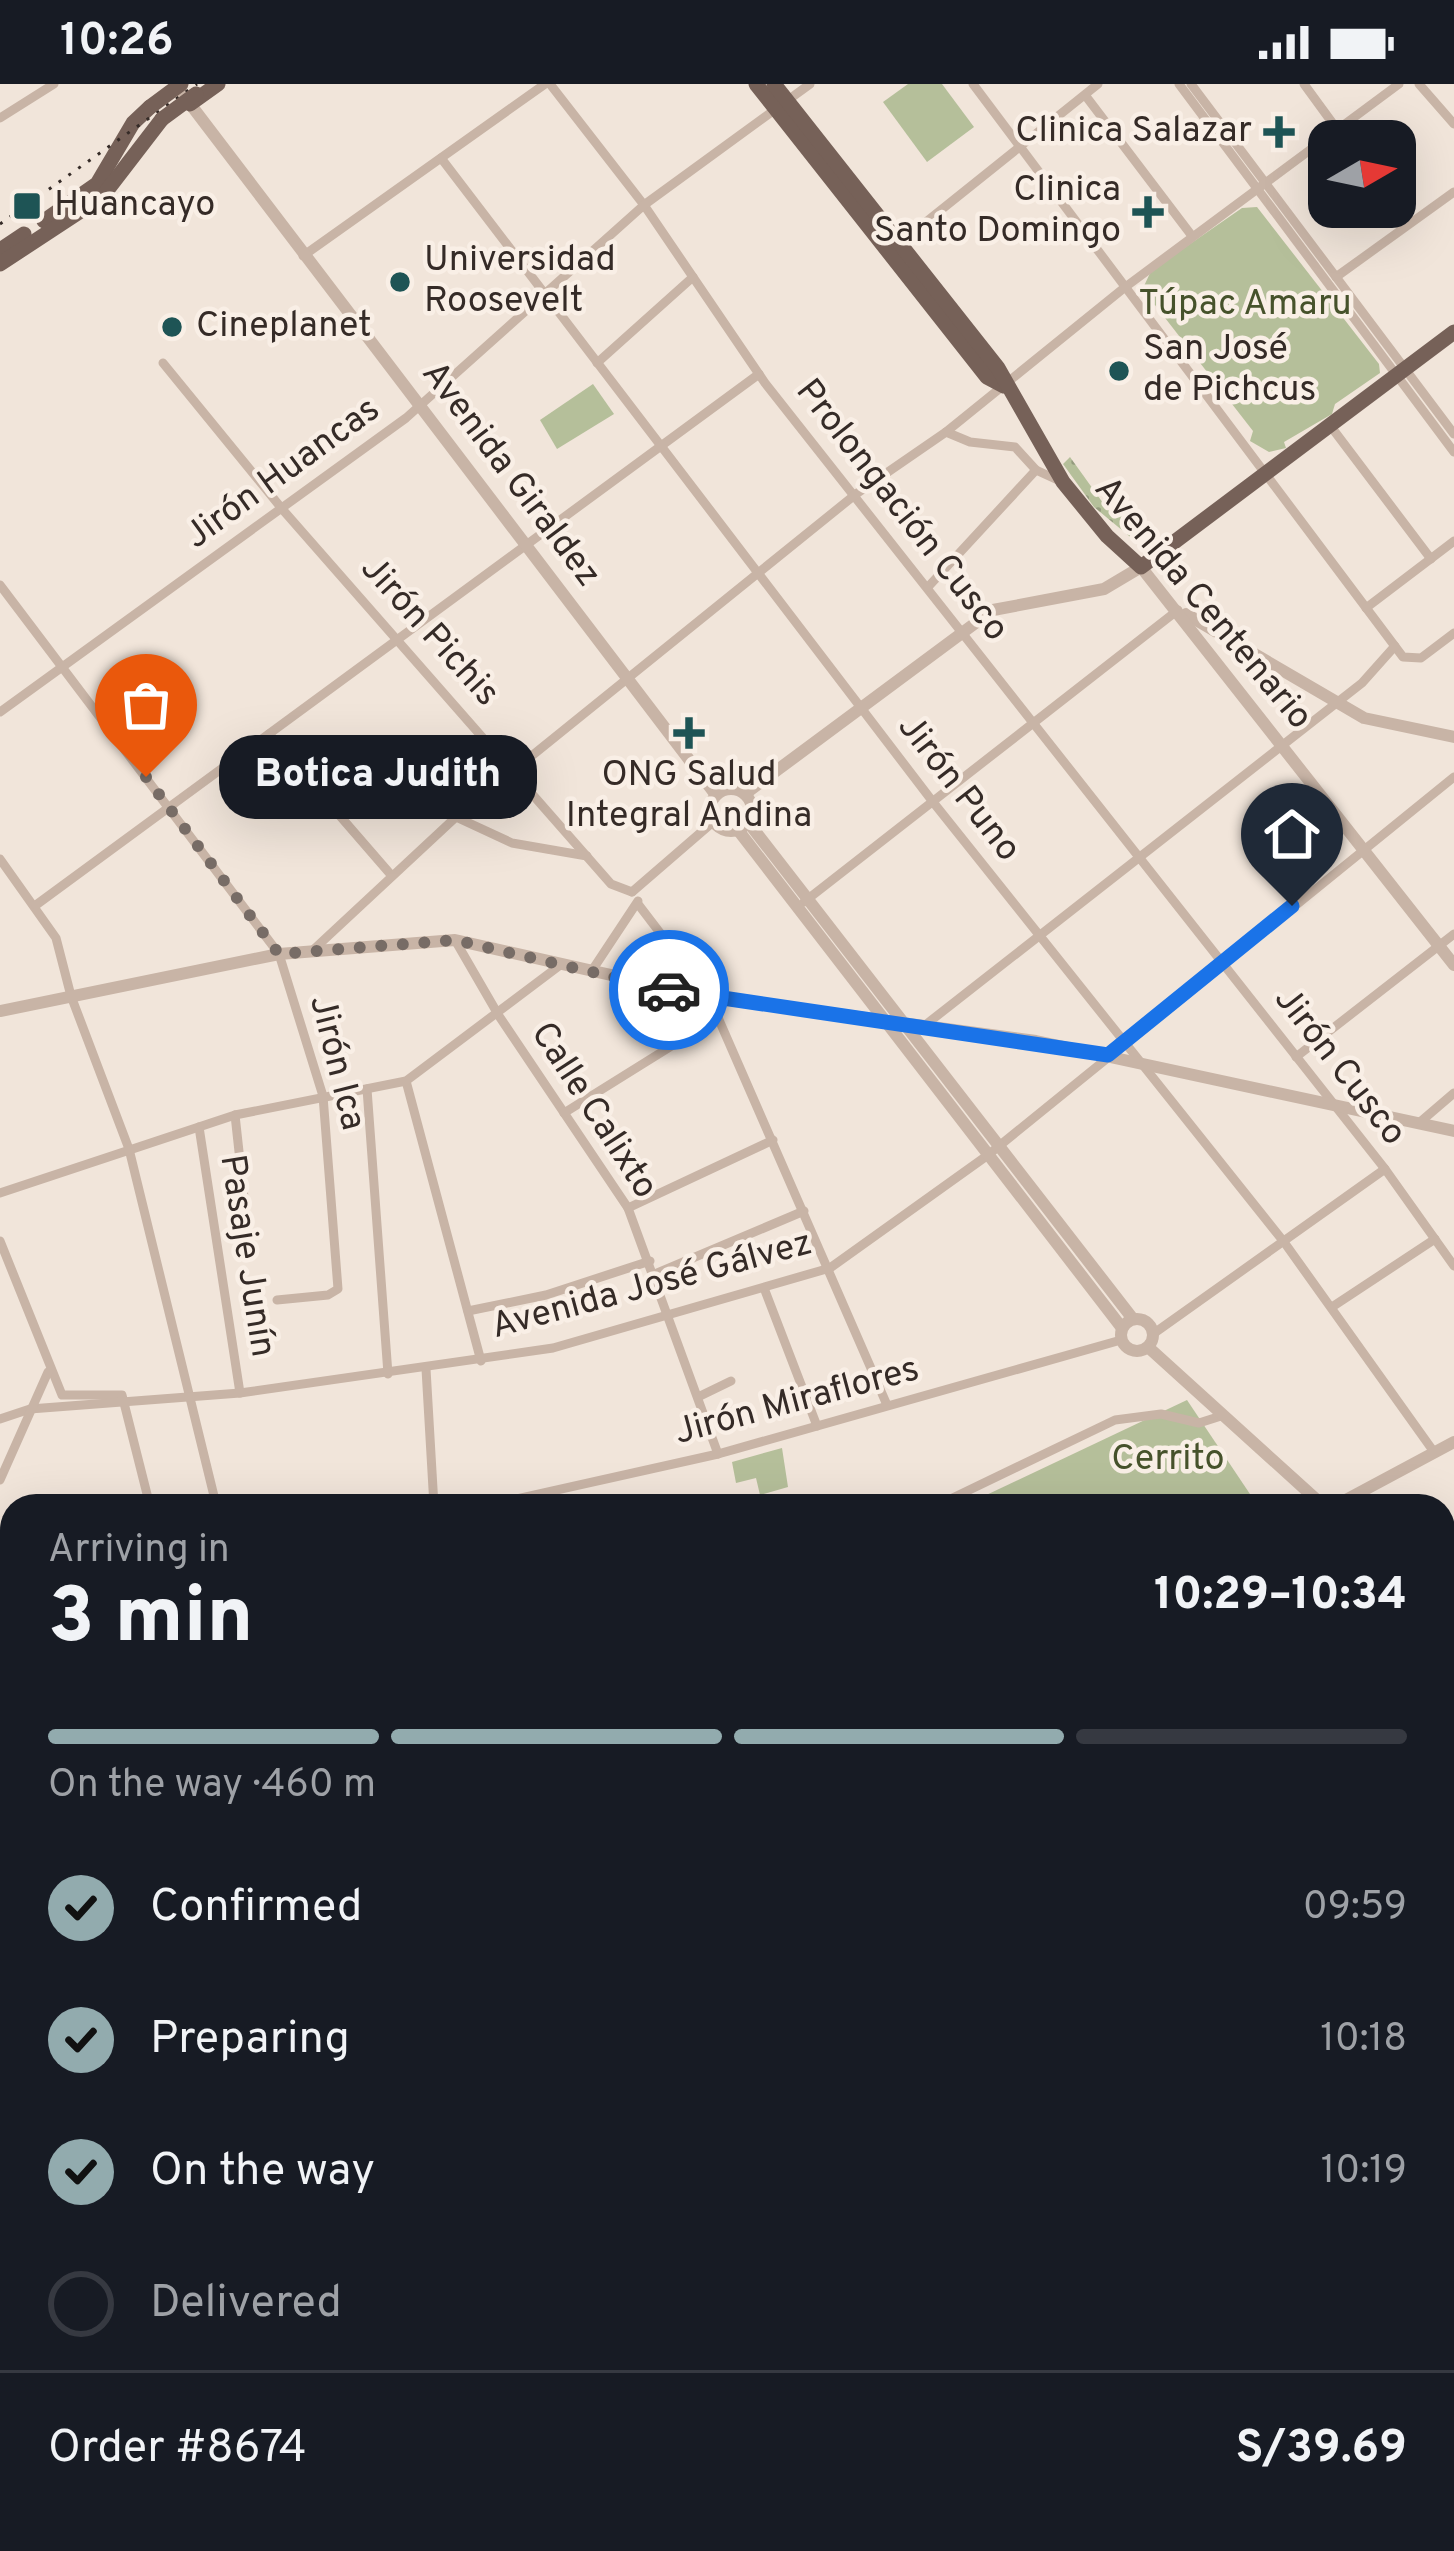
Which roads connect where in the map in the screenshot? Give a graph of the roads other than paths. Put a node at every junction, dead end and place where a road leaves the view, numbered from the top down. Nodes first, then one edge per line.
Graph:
1 (55, 84) edge
2 (178, 84) edge
3 (214, 84) edge
4 (547, 84) edge
5 (757, 84) edge
6 (773, 84) edge
7 (810, 84) edge
8 (973, 84) edge
9 (1098, 84) edge
10 (1179, 84) edge
11 (1191, 84) edge
12 (1304, 84) edge
13 (1399, 84) edge
14 (1419, 84) edge
15 (1084, 94) junction
16 (0, 101) edge
17 (190, 104) junction
18 (782, 106) junction
19 (4, 115) edge
20 (1330, 120) edge
21 (1354, 120) edge
22 (1454, 124) edge
23 (1019, 146) junction
24 (1308, 156) edge
25 (441, 158) junction
26 (1263, 190) junction
27 (1454, 192) edge
28 (644, 205) junction
29 (1192, 236) junction
30 (894, 248) junction
31 (0, 250) edge
32 (303, 256) junction
33 (0, 264) edge
34 (693, 278) junction
35 (1332, 280) junction
36 (1124, 288) junction
37 (545, 295) junction
38 (1454, 332) edge
39 (163, 363) dead end
40 (597, 363) junction
41 (1399, 372) junction
42 (759, 374) junction
43 (1004, 386) junction
44 (420, 406) junction
45 (1329, 424) junction
46 (946, 431) junction
47 (1454, 434) edge
48 (661, 446) junction
49 (1454, 452) edge
50 (1036, 470) junction
51 (1263, 474) junction
52 (1064, 482) junction
53 (856, 494) junction
54 (283, 510) junction
55 (1454, 541) edge
56 (523, 546) junction
57 (1431, 559) junction
58 (1141, 567) junction
59 (759, 575) junction
60 (0, 585) edge
61 (928, 587) junction
62 (1366, 608) junction
63 (1178, 610) junction
64 (962, 631) junction
65 (1454, 633) edge
66 (399, 638) junction
67 (1395, 646) junction
68 (63, 667) junction
69 (628, 676) junction
70 (1337, 701) junction
71 (860, 707) junction
72 (0, 712) edge
73 (1035, 722) junction
74 (269, 734) junction
75 (1454, 737) edge
76 (1282, 747) junction
77 (514, 770) junction
78 (1454, 778) edge
79 (713, 792) junction
80 (745, 794) junction
81 (933, 802) junction
82 (169, 807) junction
83 (456, 817) junction
84 (713, 822) junction
85 (743, 826) junction
86 (1363, 850) junction
87 (587, 856) junction
88 (1139, 859) junction
89 (1, 863) edge
90 (392, 876) junction
91 (632, 892) junction
92 (803, 903) junction
93 (638, 904) junction
94 (36, 905) junction
95 (1454, 934) edge
96 (1039, 935) junction
97 (455, 940) junction
98 (1438, 946) junction
99 (312, 951) junction
100 (279, 954) junction
101 (1222, 962) junction
102 (1454, 965) edge
103 (559, 966) junction
104 (590, 974) junction
105 (70, 996) junction
106 (709, 997) junction
107 (0, 1011) edge
108 (499, 1016) junction
109 (718, 1017) junction
110 (898, 1025) junction
111 (922, 1028) junction
112 (1124, 1042) junction
113 (1108, 1055) junction
114 (1296, 1057) junction
115 (1140, 1062) junction
116 (406, 1081) junction
117 (367, 1089) junction
118 (1454, 1093) edge
119 (322, 1096) junction
120 (1331, 1101) junction
121 (564, 1113) junction
122 (235, 1115) junction
123 (1419, 1123) junction
124 (199, 1127) junction
125 (1454, 1131) edge
126 (773, 1140) junction
127 (130, 1149) junction
128 (992, 1150) junction
129 (1385, 1169) junction
130 (0, 1193) edge
131 (628, 1208) junction
132 (804, 1210) junction
133 (248, 1234) dead end
134 (1435, 1239) junction
135 (0, 1241) edge
136 (1284, 1242) junction
137 (650, 1261) junction
138 (1454, 1266) edge
139 (830, 1268) junction
140 (655, 1274) junction
141 (764, 1288) junction
142 (277, 1300) dead end
143 (1332, 1307) junction
144 (468, 1310) junction
145 (668, 1318) junction
146 (1126, 1329) junction
147 (1150, 1341) junction
148 (481, 1361) junction
149 (426, 1369) junction
150 (48, 1372) junction
151 (388, 1374) junction
152 (731, 1381) dead end
153 (240, 1394) junction
154 (698, 1396) junction
155 (190, 1398) junction
156 (124, 1402) junction
157 (887, 1405) junction
158 (30, 1408) junction
159 (1221, 1416) junction
160 (0, 1419) edge
161 (817, 1426) junction
162 (1454, 1442) edge
163 (1434, 1452) junction
164 (718, 1454) junction
165 (0, 1480) edge
166 (147, 1494) edge
167 (213, 1494) edge
168 (433, 1494) edge
169 (539, 1494) edge
170 (961, 1494) edge
171 (1308, 1494) edge
172 (1357, 1494) edge

1 - 19 street
2 - 17 street, Avenida Giraldez
2 - 31 main road, bridge
3 - 17 main road
3 - 33 main road, bridge
4 - 25 street
4 - 28 street, Prolongación Cusco
5 - 18 main road, Avenida Centenario
6 - 18 main road, Avenida Centenario
7 - 18 street, Jirón Huancas
8 - 23 street
9 - 15 street
10 - 26 street
11 - 26 street
12 - 20 street
13 - 21 street
14 - 22 street
15 - 23 street
15 - 29 street
16 - 19 street
17 - 32 street, Avenida Giraldez
18 - 28 street, Jirón Huancas
18 - 30 main road, Avenida Centenario
23 - 30 street
23 - 36 street
24 - 26 street
25 - 32 street
25 - 37 street, Jirón Puno
26 - 29 street
26 - 35 street
27 - 35 street
28 - 34 street, Prolongación Cusco
28 - 37 street, Jirón Huancas
29 - 36 street
30 - 43 main road, Avenida Centenario
32 - 44 street, Avenida Giraldez
34 - 40 street
34 - 42 street, Prolongación Cusco
35 - 41 street
36 - 43 street
36 - 51 street
37 - 40 street, Jirón Puno
37 - 44 street, Jirón Huancas
38 - 41 main road
39 - 54 street, Jirón Pichis
40 - 48 street, Jirón Puno
41 - 45 main road
41 - 47 street
41 - 49 street
42 - 48 street
42 - 53 street, Prolongación Cusco
43 - 46 street
43 - 52 main road, Avenida Centenario
44 - 54 street, Jirón Huancas
44 - 56 street, Avenida Giraldez
45 - 51 main road
45 - 57 street
46 - 50 street
46 - 53 street
48 - 56 street
48 - 59 street, Jirón Puno
50 - 52 street
50 - 61 street
51 - 58 main road
51 - 62 street
52 - 58 main road, Avenida Centenario
53 - 59 street
53 - 61 street, Prolongación Cusco
54 - 66 street, Jirón Pichis
54 - 68 street, Jirón Huancas
55 - 57 street
56 - 66 street
56 - 69 street, Avenida Giraldez
57 - 62 street
58 - 63 street, Avenida Centenario
58 - 64 street
59 - 69 street
59 - 71 street, Jirón Puno
60 - 68 street, Jirón Ica
61 - 64 street, Prolongación Cusco
62 - 67 street
63 - 70 street
63 - 73 street
63 - 76 street, Avenida Centenario
64 - 71 street
64 - 73 street, Prolongación Cusco
65 - 67 street
66 - 74 street
66 - 77 street, Jirón Pichis
67 - 70 street
68 - 72 street, Jirón Huancas
68 - 82 street, Jirón Ica
69 - 77 street
69 - 79 street, Avenida Giraldez
70 - 75 street
70 - 76 street
71 - 80 street
71 - 81 street, Jirón Puno
73 - 81 street
73 - 88 street, Prolongación Cusco
74 - 82 street
74 - 90 street
76 - 86 street, Avenida Centenario
76 - 88 street
77 - 83 street
77 - 87 street, Jirón Pichis
78 - 86 street, Avenida José Gálvez
79 - 80 street
79 - 84 street
80 - 85 street
81 - 92 street
81 - 96 street, Jirón Puno
82 - 94 street
82 - 100 street, Jirón Ica
83 - 87 street
83 - 90 street
84 - 85 street
84 - 91 street
85 - 92 street
86 - 98 street, Avenida Centenario
86 - 101 street, Avenida José Gálvez
87 - 91 street, Jirón Pichis
88 - 96 street
88 - 101 street, Prolongación Cusco
89 - 94 street
90 - 99 street
91 - 93 street
92 - 110 street
93 - 104 street
93 - 106 street
94 - 105 street
95 - 98 street
96 - 111 street
96 - 112 street, Jirón Puno
97 - 99 street
97 - 103 street
97 - 108 street, Calle Calixto
98 - 102 street, Avenida Centenario
98 - 114 street
99 - 100 street
100 - 105 street
100 - 119 street, Jirón Ica
101 - 112 street, Avenida José Gálvez
101 - 114 street, Jirón Cusco
103 - 104 street
103 - 108 street
104 - 106 street
105 - 107 street
105 - 127 street
106 - 109 street
106 - 110 street
108 - 116 street
108 - 121 street, Calle Calixto
109 - 121 street
109 - 126 street
110 - 111 street
110 - 128 street
111 - 113 street
112 - 113 street, Avenida José Gálvez
112 - 115 street, Jirón Puno
113 - 115 street
113 - 128 street, Avenida José Gálvez
114 - 120 street, Jirón Cusco
115 - 120 street
115 - 136 street, Jirón Puno
116 - 117 street
116 - 144 street
117 - 119 street
117 - 151 street
118 - 123 street
119 - 122 street
119 - 142 street, Jirón Ica
120 - 123 street
120 - 129 street, Jirón Cusco
121 - 131 street, Calle Calixto
122 - 124 street
122 - 133 street
123 - 125 street
124 - 127 street
124 - 153 street, Pasaje Junín
126 - 131 street
126 - 132 street
127 - 130 street
127 - 155 street
128 - 139 street, Avenida José Gálvez
128 - 146 street
129 - 134 street, Jirón Cusco
129 - 136 street
131 - 137 street, Calle Calixto
132 - 139 street
132 - 140 street
134 - 138 street, Jirón Cusco
134 - 143 street
135 - 150 street
136 - 143 street, Jirón Puno
136 - 147 street
137 - 140 street, Calle Calixto
137 - 144 street
139 - 141 street, Avenida José Gálvez
139 - 157 street
140 - 145 street, Calle Calixto
141 - 145 street, Avenida José Gálvez
141 - 161 street
143 - 163 street, Jirón Puno
144 - 148 street
145 - 148 street, Avenida José Gálvez
145 - 154 street, Calle Calixto
146 - 147 street
146 - 147 street
146 - 157 street, Jirón Miraflores
147 - 159 street
148 - 149 street, Avenida José Gálvez
149 - 151 street, Avenida José Gálvez
149 - 168 street
150 - 156 street
150 - 158 street
151 - 153 street, Avenida José Gálvez
152 - 154 street
153 - 155 street, Avenida José Gálvez
154 - 164 street, Calle Calixto
155 - 156 street, Avenida José Gálvez
155 - 167 street
156 - 158 street, Avenida José Gálvez
156 - 166 street
157 - 161 street, Jirón Miraflores
158 - 160 street, Avenida José Gálvez
158 - 165 street
159 - 170 street
159 - 171 street
161 - 164 street, Jirón Miraflores
162 - 163 street
163 - 172 street
164 - 169 street, Jirón Miraflores

